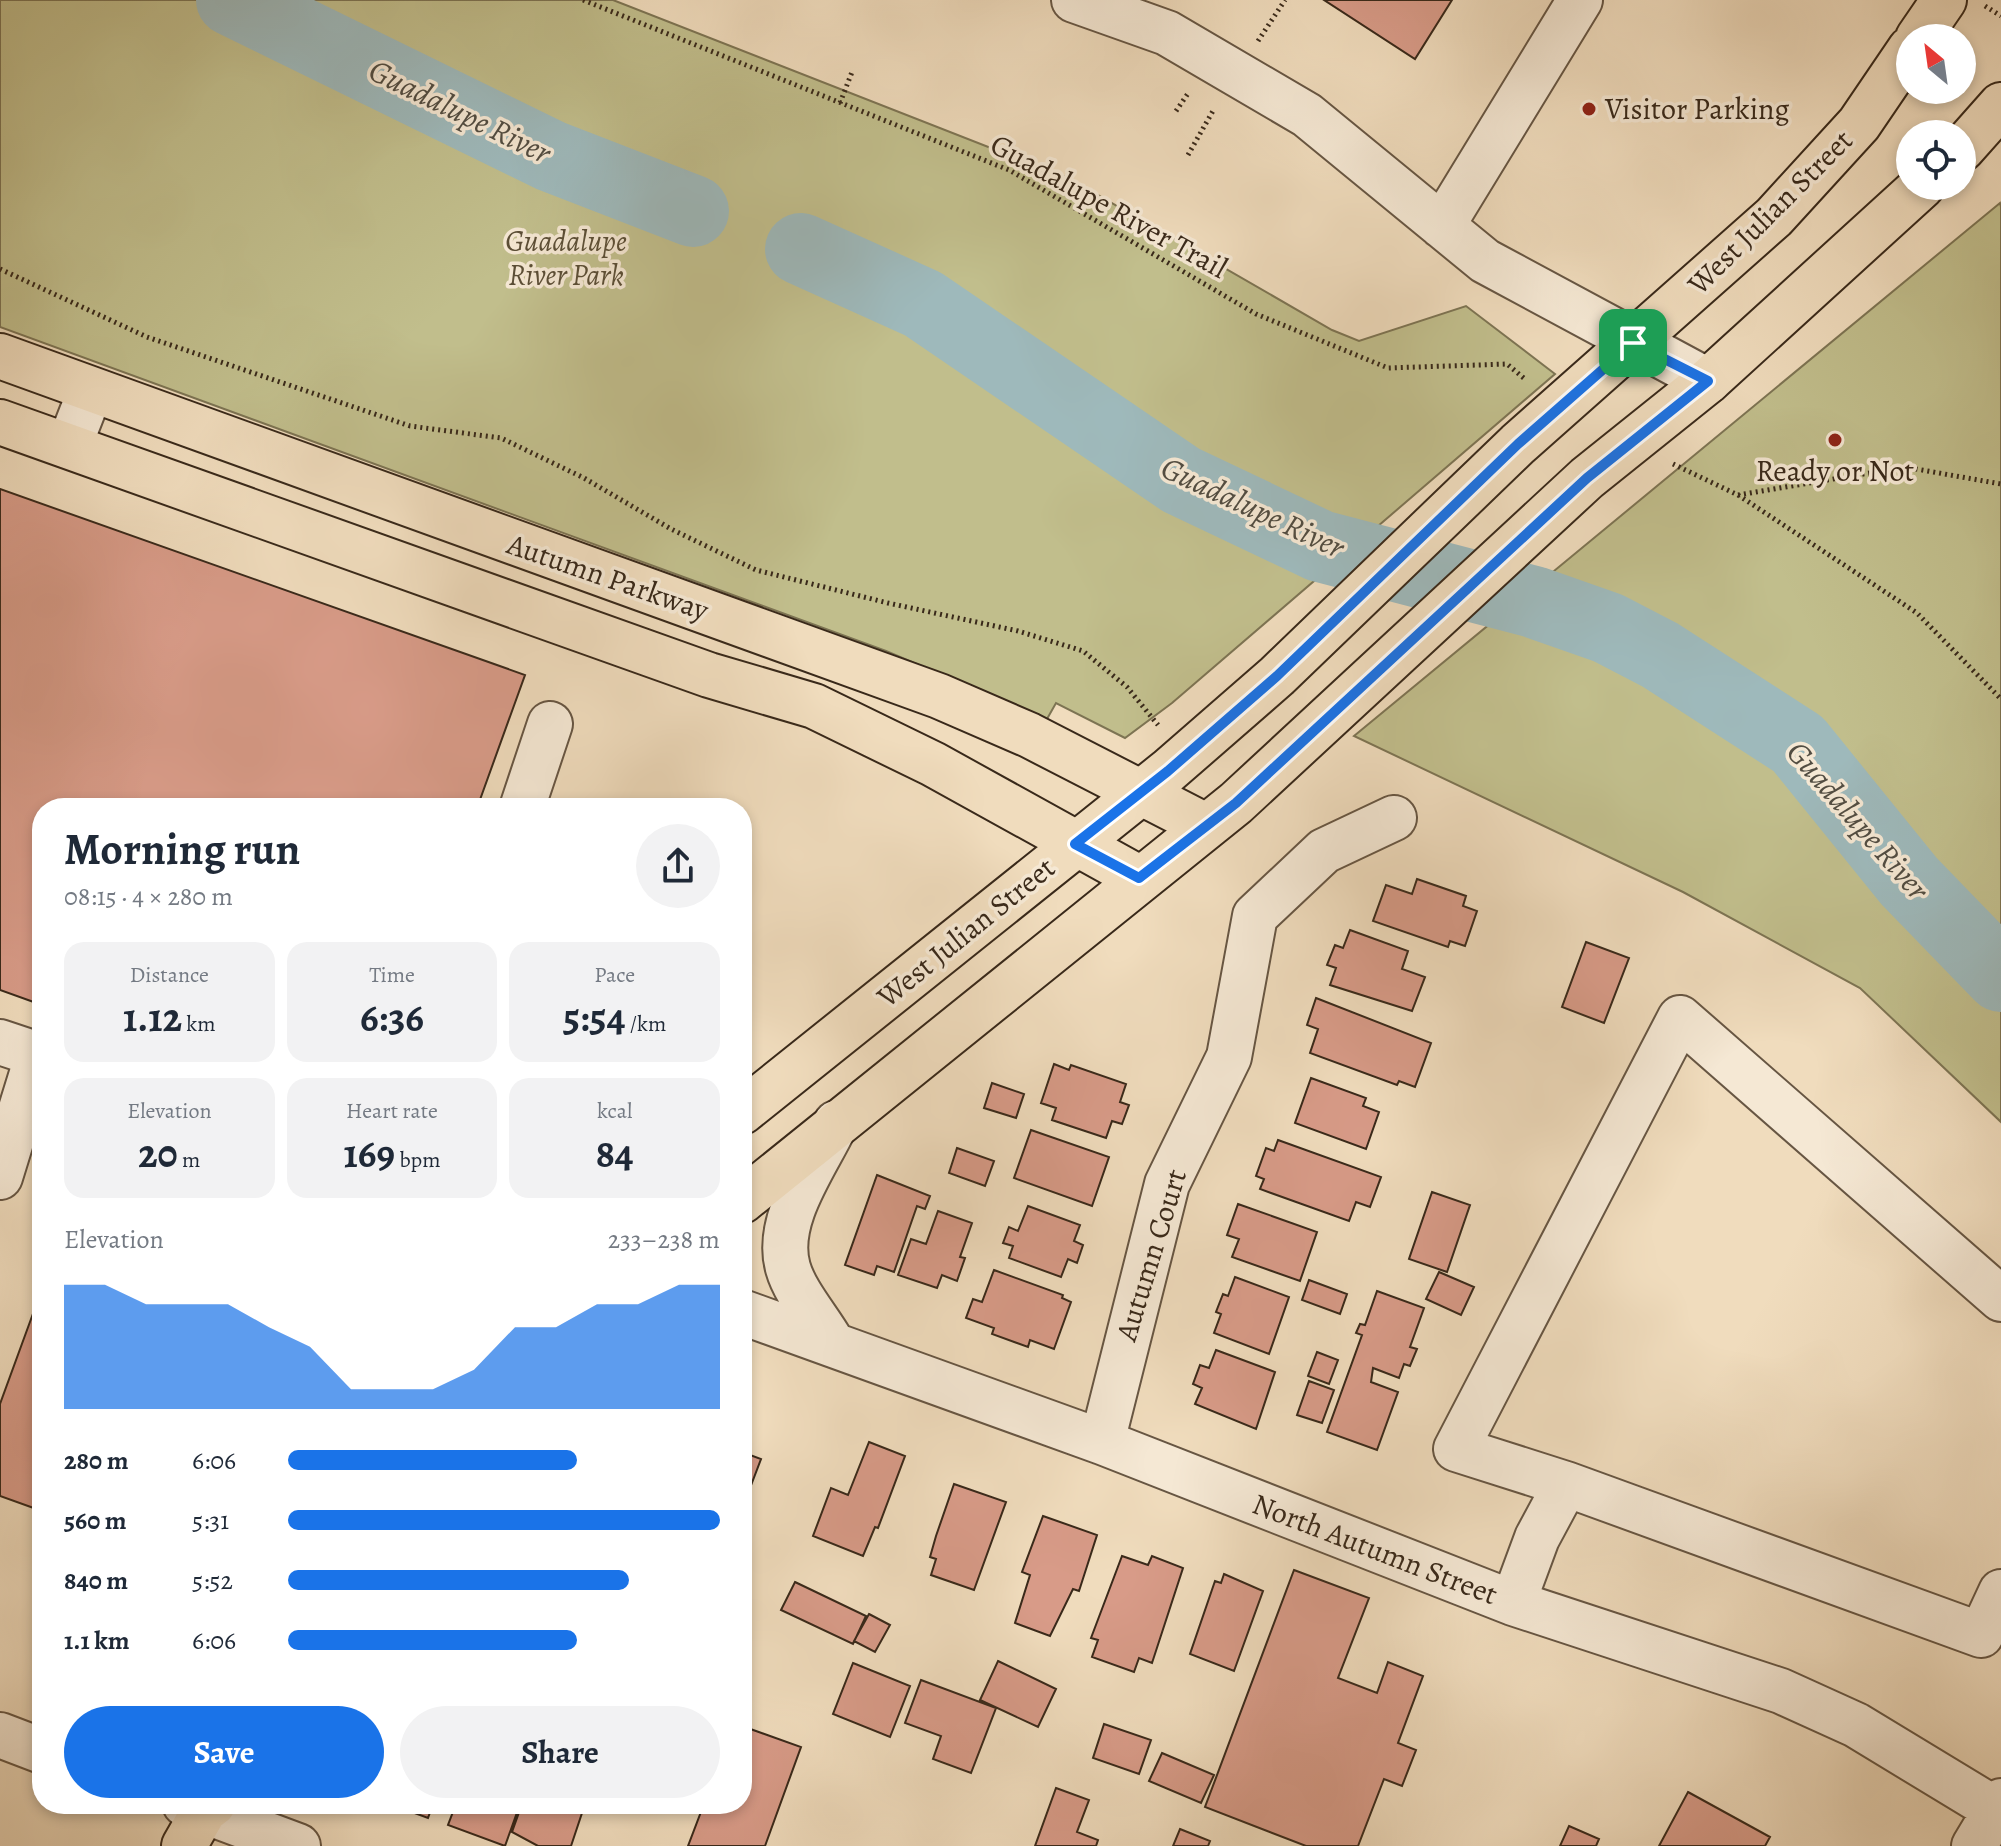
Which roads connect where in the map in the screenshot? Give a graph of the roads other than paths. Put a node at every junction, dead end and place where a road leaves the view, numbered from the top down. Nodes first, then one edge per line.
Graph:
1 (1074, 0) edge
2 (1580, 0) edge
3 (1944, 0) edge
4 (1928, 24) edge
5 (1896, 70) edge
6 (2001, 105) edge
7 (1976, 133) edge
8 (1907, 200) edge
9 (1442, 226) junction
10 (1633, 343) junction
11 (0, 356) edge
12 (1708, 381) junction
13 (90, 392) junction
14 (0, 422) edge
15 (69, 446) junction
16 (550, 724) dead end
17 (1140, 792) junction
18 (525, 798) edge
19 (1394, 818) dead end
20 (1204, 825) junction
21 (1075, 844) junction
22 (1139, 878) junction
23 (27, 1051) edge
24 (752, 1104) edge
25 (836, 1123) junction
26 (0, 1177) edge
27 (752, 1193) edge
28 (2001, 1299) edge
29 (752, 1315) edge
30 (832, 1343) junction
31 (1102, 1442) junction
32 (1566, 1484) junction
33 (2001, 1592) edge
34 (1513, 1603) junction
35 (0, 1735) edge
36 (32, 1747) edge
37 (198, 1814) edge
38 (1993, 1818) edge
39 (298, 1846) edge

1 - 9 street
2 - 9 street
3 - 4 main road
5 - 10 main road, West Julian Street
6 - 7 main road
8 - 12 main road
9 - 10 street
10 - 12 street
10 - 17 main road, West Julian Street
11 - 13 main road, Autumn Parkway
12 - 20 main road
13 - 15 street
13 - 17 main road, Autumn Parkway
14 - 15 main road, Autumn Parkway
15 - 21 main road, Autumn Parkway
16 - 18 street
17 - 20 main road, Autumn Parkway
17 - 21 main road, West Julian Street
19 - 31 street, Autumn Court
20 - 22 main road
21 - 22 main road, Autumn Parkway
21 - 24 main road, West Julian Street
22 - 25 main road
23 - 26 street
25 - 27 main road
25 - 30 street
28 - 32 street
29 - 30 street, North Autumn Street
30 - 31 street, North Autumn Street
31 - 34 street, North Autumn Street
32 - 33 street
32 - 34 street
34 - 38 street, North Autumn Street
35 - 36 street
37 - 39 street

